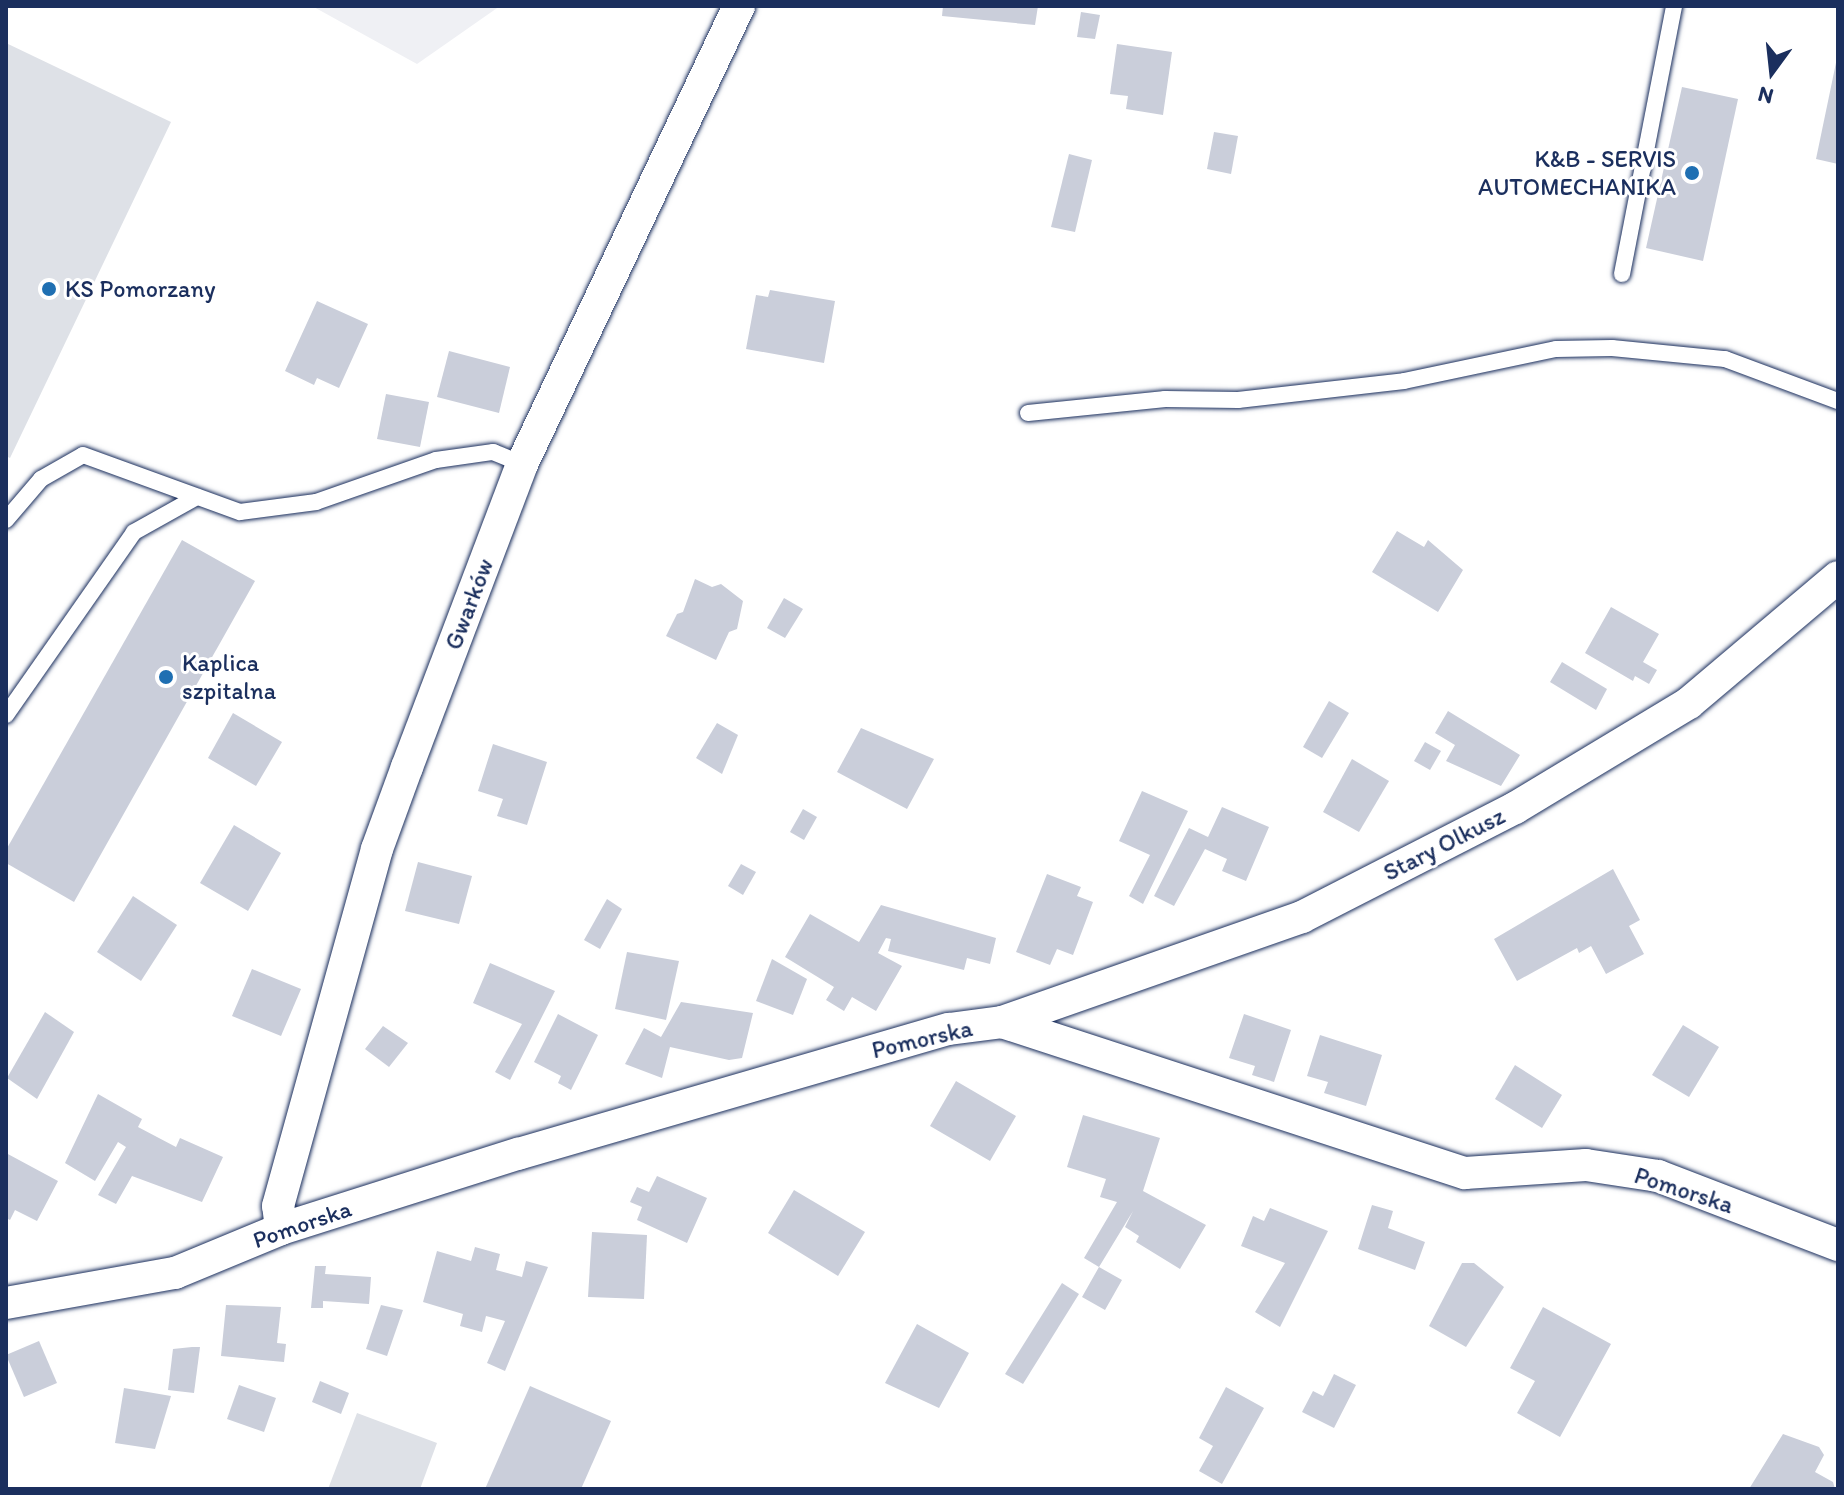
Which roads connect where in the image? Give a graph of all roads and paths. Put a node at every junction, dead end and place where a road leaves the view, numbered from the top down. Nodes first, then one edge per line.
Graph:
1 (739, 6) edge
2 (1674, 6) edge
3 (1622, 274) dead end
4 (1838, 401) edge
5 (1028, 413) dead end
6 (522, 464) junction
7 (197, 497) junction
8 (6, 520) edge
9 (1838, 577) edge
10 (6, 715) edge
11 (1002, 1022) junction
12 (281, 1229) junction
13 (1838, 1245) edge
14 (6, 1303) edge

1 - 6 street, Gwarków
2 - 3 lane
4 - 5 lane
6 - 7 lane
6 - 12 street, Gwarków
7 - 8 lane
7 - 10 lane
9 - 11 street, Stary Olkusz
11 - 12 street, Pomorska
11 - 13 street, Pomorska
12 - 14 street, Pomorska

